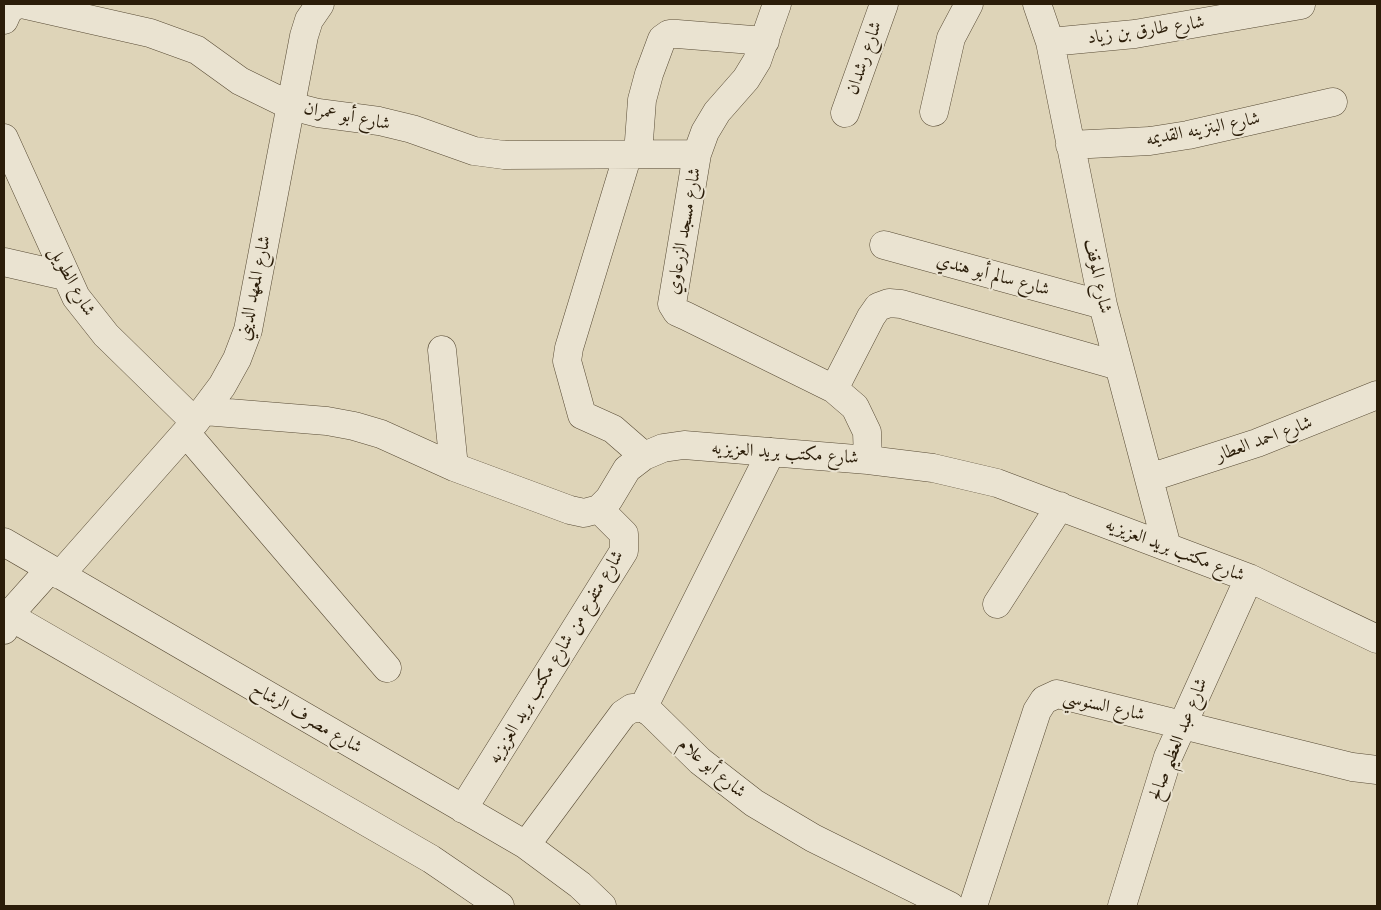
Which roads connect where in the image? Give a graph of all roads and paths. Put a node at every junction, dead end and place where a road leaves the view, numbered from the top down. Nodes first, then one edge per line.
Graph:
1 (320, 4) edge
2 (777, 4) edge
3 (884, 4) edge
4 (969, 4) edge
5 (1037, 4) edge
6 (1301, 5) edge
7 (9, 13) edge
8 (765, 41) junction
9 (1050, 42) junction
10 (1333, 102) dead end
11 (291, 106) junction
12 (934, 112) dead end
13 (845, 113) dead end
14 (5, 144) edge
15 (1070, 145) junction
16 (633, 154) junction
17 (697, 154) junction
18 (884, 245) dead end
19 (4, 262) edge
20 (65, 276) junction
21 (1103, 305) junction
22 (442, 350) dead end
23 (1120, 366) junction
24 (834, 389) junction
25 (1377, 395) edge
26 (195, 422) junction
27 (771, 452) junction
28 (644, 456) junction
29 (868, 460) junction
30 (454, 466) junction
31 (1149, 478) junction
32 (1060, 506) junction
33 (599, 509) junction
34 (4, 542) edge
35 (1167, 547) junction
36 (55, 572) junction
37 (1249, 578) junction
38 (998, 604) dead end
39 (5, 620) edge
40 (1377, 639) edge
41 (387, 668) dead end
42 (643, 708) junction
43 (1182, 725) junction
44 (1377, 770) edge
45 (463, 809) junction
46 (526, 845) junction
47 (500, 906) edge
48 (602, 906) edge
49 (950, 906) edge
50 (974, 906) edge
51 (1122, 906) edge

1 - 11 street, شارع المعهد الديني
2 - 8 street, شارع مسجد الزرعاوي
3 - 13 street, شارع رشدان
4 - 12 street
5 - 9 street, شارع الموقف
6 - 9 street, شارع طارق بن زياد
7 - 11 street, شارع أبو عمران
8 - 16 street
8 - 17 street, شارع مسجد الزرعاوي
9 - 15 street, شارع الموقف
10 - 15 street, شارع البنزينه القديمه
11 - 16 street, شارع أبو عمران
11 - 26 street, شارع المعهد الديني
14 - 20 street, شارع الطويل
15 - 21 street, شارع الموقف
16 - 17 street, شارع أبو عمران
16 - 28 street
17 - 24 street, شارع مسجد الزرعاوي
18 - 21 street, شارع سالم أبو هندي
19 - 20 street
20 - 26 street, شارع الطويل
21 - 23 street, شارع الموقف
22 - 30 street
23 - 24 street
23 - 31 street, شارع الموقف
24 - 29 street, شارع مسجد الزرعاوي
25 - 31 street, شارع احمد العطار
26 - 30 street
26 - 36 street, شارع المعهد الديني
26 - 41 street, شارع الطويل
27 - 28 street, شارع مكتب بريد العزيزيه
27 - 29 street, شارع مكتب بريد العزيزيه
27 - 42 street
28 - 33 street, شارع مكتب بريد العزيزيه
29 - 32 street, شارع مكتب بريد العزيزيه
30 - 33 street
31 - 35 street, شارع الموقف
32 - 35 street, شارع مكتب بريد العزيزيه
32 - 38 street
33 - 45 street, شارع متفرع من شارع مكتب بريد العزيزيه
34 - 36 street, شارع مصرف الرشاح
35 - 37 street, شارع مكتب بريد العزيزيه
36 - 39 street, شارع المعهد الديني
36 - 45 street, شارع مصرف الرشاح
37 - 40 street, شارع مكتب بريد العزيزيه
37 - 43 street, شارع عبد العظيم صالح
39 - 47 street
42 - 46 street
42 - 49 street, شارع أبو علام
43 - 44 street, شارع السنوسي
43 - 50 street, شارع السنوسي
43 - 51 street, شارع عبد العظيم صالح
45 - 46 street, شارع مصرف الرشاح
46 - 48 street, شارع مصرف الرشاح

